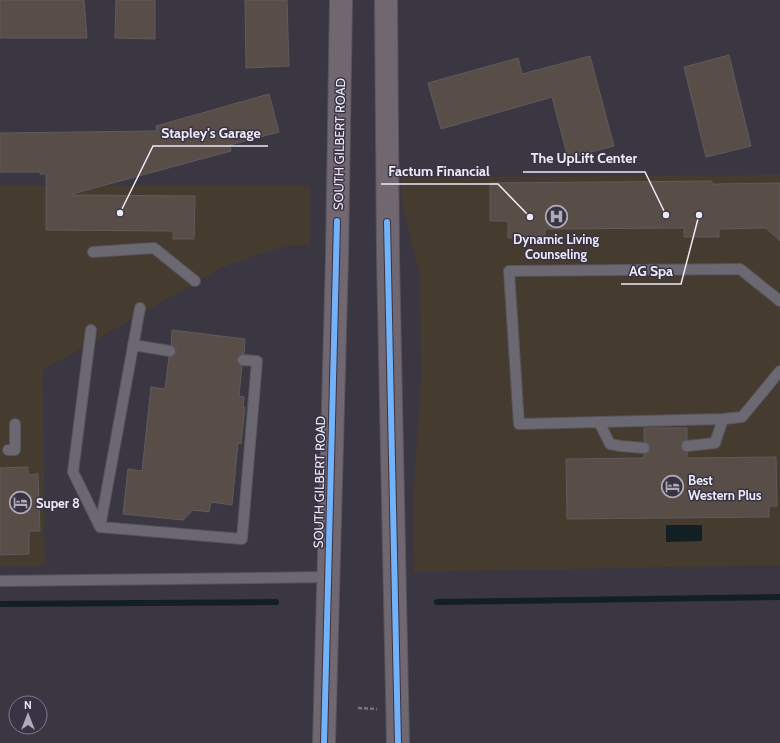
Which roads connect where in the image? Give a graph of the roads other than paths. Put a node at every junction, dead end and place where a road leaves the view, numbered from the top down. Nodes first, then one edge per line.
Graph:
1 (341, 0) edge
2 (386, 0) edge
3 (93, 252) dead end
4 (195, 281) dead end
5 (780, 301) edge
6 (140, 308) dead end
7 (91, 330) dead end
8 (133, 345) junction
9 (170, 351) dead end
10 (243, 360) dead end
11 (780, 371) edge
12 (723, 419) junction
13 (600, 422) junction
14 (15, 424) dead end
15 (687, 446) dead end
16 (644, 448) dead end
17 (8, 450) dead end
18 (100, 527) junction
19 (328, 577) junction
20 (0, 581) edge
21 (324, 743) edge
22 (398, 743) edge

1 - 19 main road, SOUTH GILBERT ROAD
2 - 22 main road
3 - 4 lane
5 - 13 lane
6 - 8 lane
7 - 18 lane
8 - 9 lane
8 - 18 lane
10 - 18 lane
11 - 12 lane
12 - 13 lane
12 - 15 lane
13 - 16 lane
14 - 17 lane
19 - 20 lane
19 - 21 main road, SOUTH GILBERT ROAD

